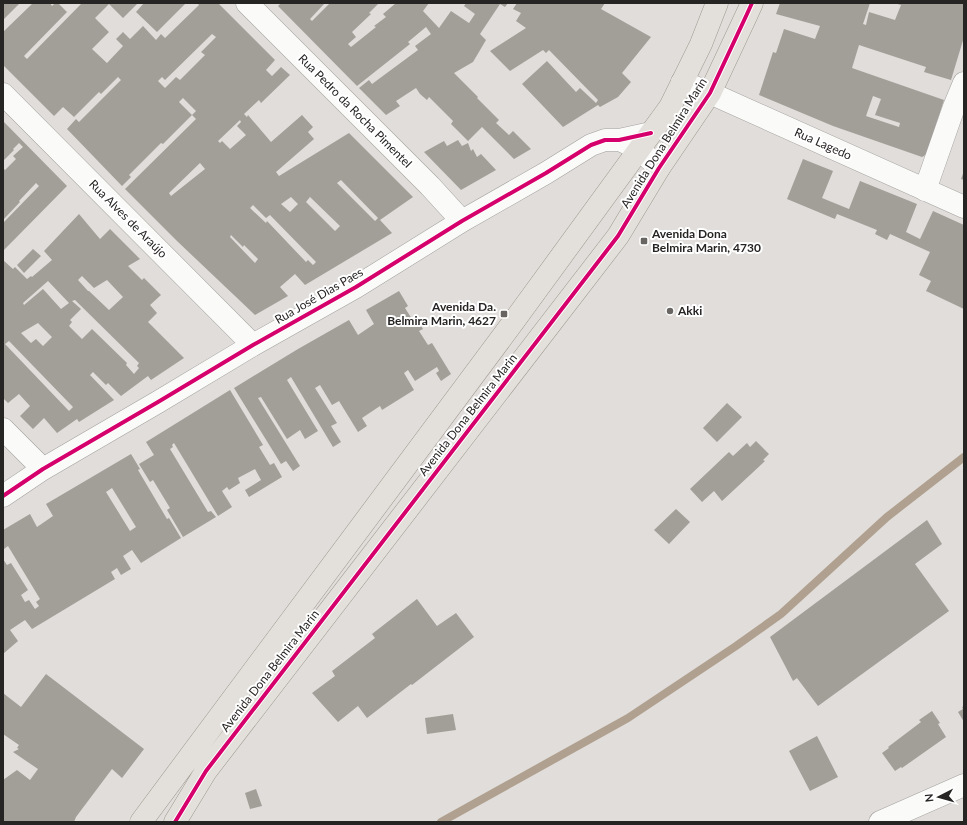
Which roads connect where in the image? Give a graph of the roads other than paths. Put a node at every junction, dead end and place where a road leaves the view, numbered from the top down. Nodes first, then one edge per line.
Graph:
1 (247, 3) edge
2 (717, 3) edge
3 (752, 3) edge
4 (682, 82) junction
5 (964, 83) edge
6 (710, 93) junction
7 (3, 94) edge
8 (645, 141) junction
9 (659, 168) junction
10 (925, 190) junction
11 (964, 208) edge
12 (462, 221) junction
13 (253, 345) junction
14 (3, 429) edge
15 (43, 470) junction
16 (3, 496) edge
17 (964, 785) edge
18 (141, 822) edge
19 (175, 822) edge
20 (880, 822) edge

1 - 12 street, Rua Pedro da Rocha Pimentel
2 - 4 main road, Avenida Dona Belmira Marin
3 - 6 main road, Avenida Dona Belmira Marin
4 - 6 street, Rua Lagedo
4 - 8 main road, Avenida Dona Belmira Marin
5 - 10 street
6 - 9 main road, Avenida Dona Belmira Marin
6 - 10 street, Rua Lagedo
7 - 13 street, Rua Alves de Araújo
8 - 9 street, Rua José Dias Paes
8 - 12 street, Rua José Dias Paes
8 - 18 main road, Avenida Dona Belmira Marin
9 - 19 main road, Avenida Dona Belmira Marin
10 - 11 street, Rua Lagedo
12 - 13 street, Rua José Dias Paes
13 - 15 street, Rua José Dias Paes
14 - 15 street
15 - 16 street, Rua José Dias Paes
17 - 20 street

